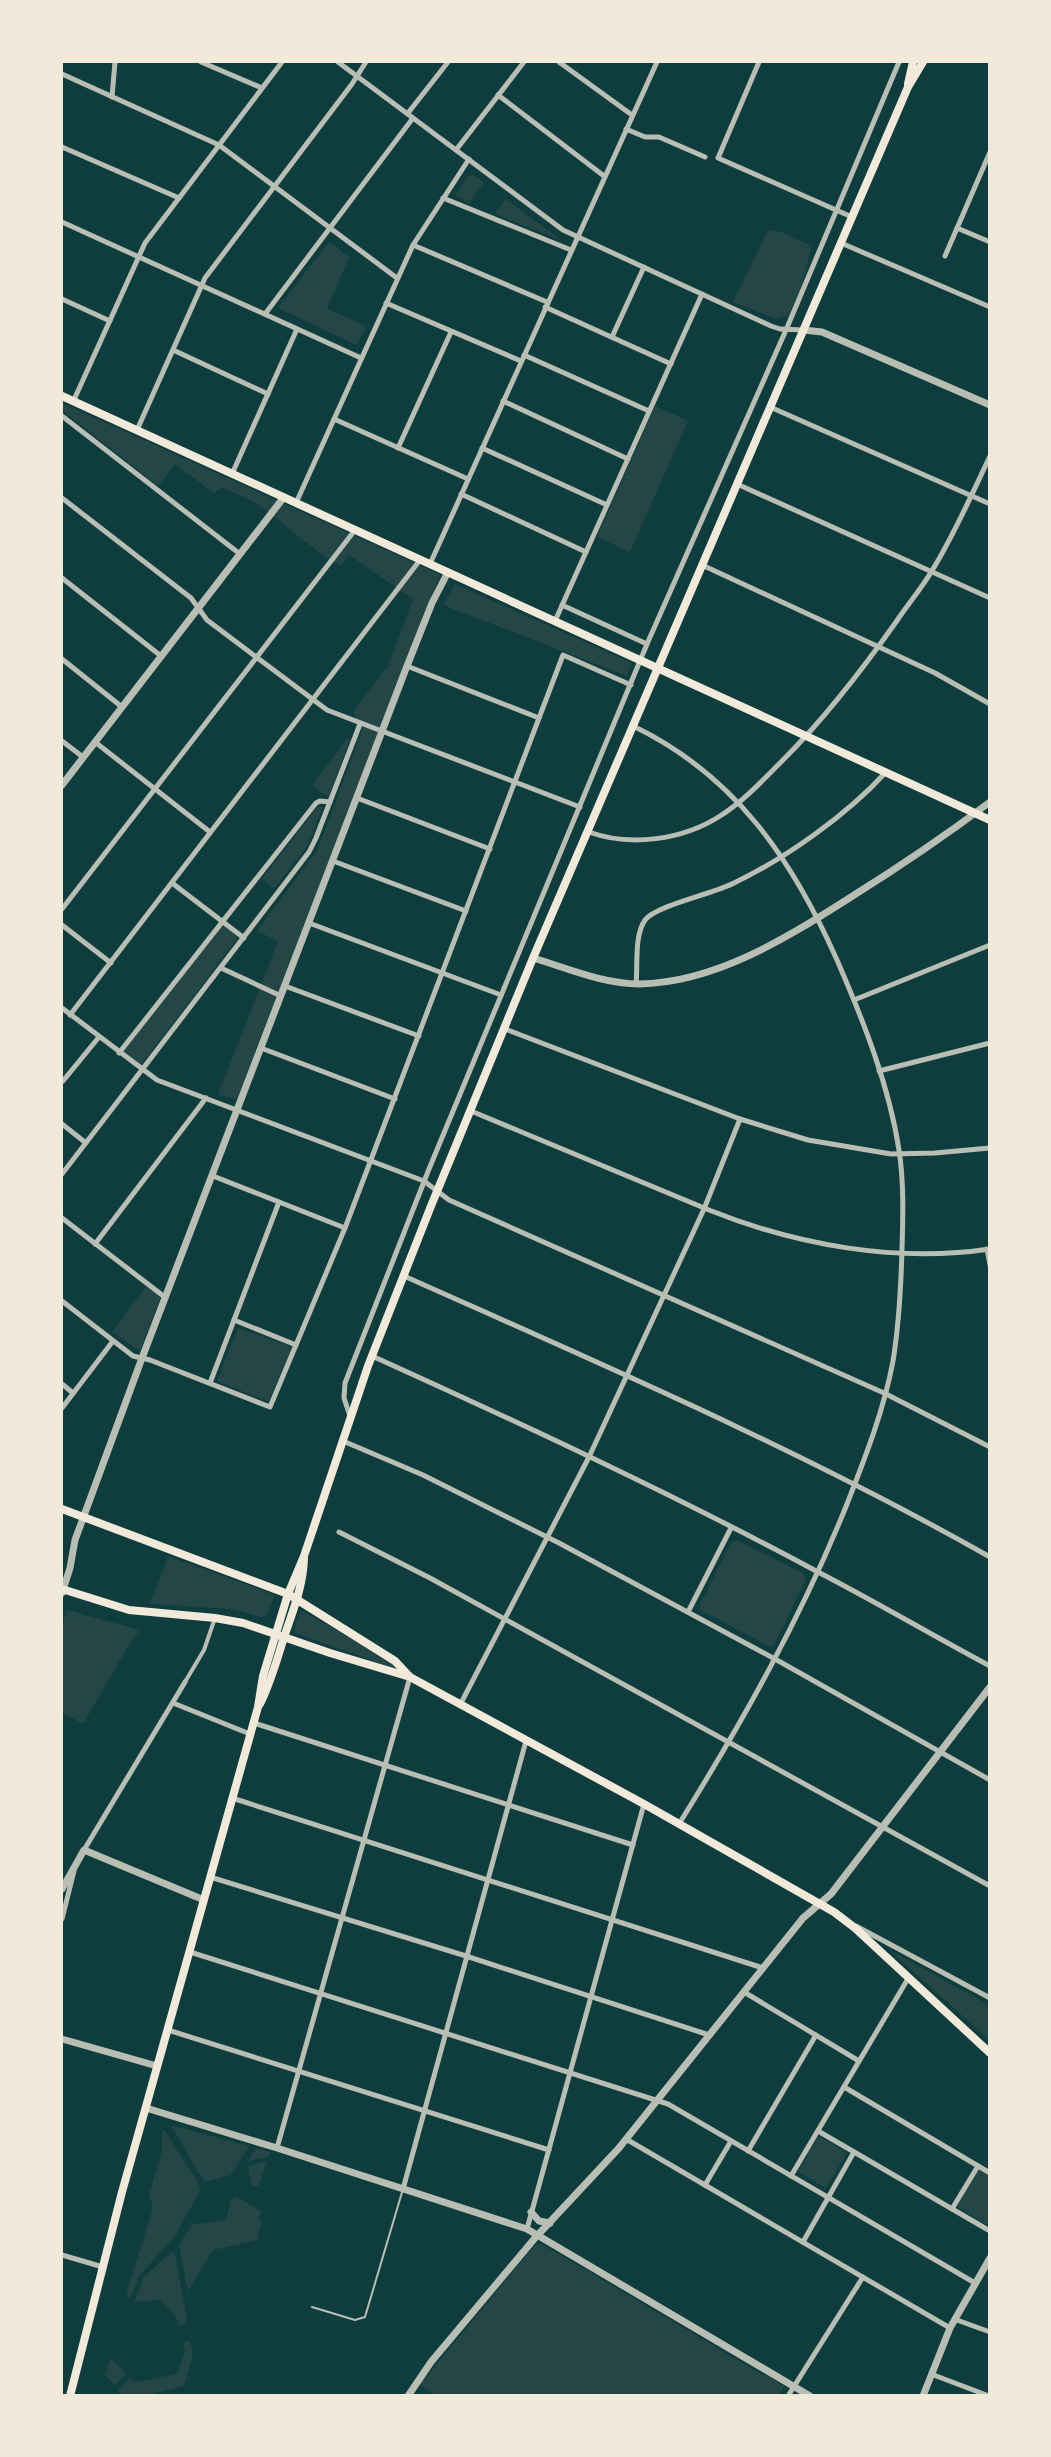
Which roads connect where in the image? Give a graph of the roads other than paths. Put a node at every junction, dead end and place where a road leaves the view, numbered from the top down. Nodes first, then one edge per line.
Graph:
1 (115, 62) edge
2 (201, 62) edge
3 (282, 62) edge
4 (338, 62) edge
5 (366, 62) edge
6 (448, 62) edge
7 (524, 62) edge
8 (559, 62) edge
9 (657, 62) edge
10 (759, 62) edge
11 (899, 62) edge
12 (913, 62) edge
13 (923, 62) edge
14 (62, 74) edge
15 (357, 76) junction
16 (908, 87) junction
17 (262, 88) junction
18 (498, 95) junction
19 (112, 97) junction
20 (411, 115) junction
21 (632, 115) junction
22 (626, 129) junction
23 (219, 145) junction
24 (62, 147) edge
25 (456, 150) junction
26 (990, 152) edge
27 (705, 157) dead end
28 (469, 159) junction
29 (982, 169) junction
30 (990, 172) edge
31 (604, 176) junction
32 (274, 186) junction
33 (179, 198) junction
34 (442, 198) junction
35 (837, 210) junction
36 (852, 217) junction
37 (62, 222) edge
38 (330, 228) junction
39 (957, 228) junction
40 (577, 236) junction
41 (990, 242) edge
42 (841, 243) junction
43 (413, 245) junction
44 (571, 250) junction
45 (945, 256) dead end
46 (139, 258) junction
47 (644, 267) junction
48 (397, 278) junction
49 (202, 286) junction
50 (702, 294) junction
51 (62, 299) edge
52 (386, 303) junction
53 (546, 304) junction
54 (990, 307) edge
55 (264, 314) junction
56 (110, 321) junction
57 (297, 329) junction
58 (786, 330) junction
59 (803, 330) junction
60 (451, 332) junction
61 (612, 337) junction
62 (173, 350) junction
63 (524, 355) junction
64 (361, 358) junction
65 (521, 361) junction
66 (670, 364) junction
67 (268, 394) junction
68 (62, 396) edge
69 (503, 401) junction
70 (73, 402) junction
71 (990, 405) edge
72 (770, 407) junction
73 (649, 411) junction
74 (62, 416) edge
75 (333, 419) junction
76 (137, 430) junction
77 (398, 448) junction
78 (482, 448) junction
79 (990, 456) edge
80 (628, 459) junction
81 (232, 474) junction
82 (468, 479) junction
83 (737, 484) junction
84 (461, 494) junction
85 (971, 496) junction
86 (284, 497) junction
87 (62, 498) edge
88 (296, 503) junction
89 (990, 504) edge
90 (607, 505) junction
91 (355, 530) junction
92 (586, 552) junction
93 (240, 554) junction
94 (420, 560) junction
95 (430, 564) junction
96 (702, 565) junction
97 (448, 572) junction
98 (932, 572) junction
99 (62, 578) edge
100 (990, 598) edge
101 (562, 605) junction
102 (198, 608) junction
103 (555, 621) junction
104 (647, 644) junction
105 (878, 647) junction
106 (161, 656) junction
107 (256, 657) junction
108 (62, 659) edge
109 (641, 660) junction
110 (407, 666) junction
111 (658, 668) junction
112 (631, 685) junction
113 (312, 700) junction
114 (990, 704) edge
115 (122, 707) junction
116 (539, 718) junction
117 (360, 724) junction
118 (633, 726) junction
119 (382, 732) junction
120 (807, 736) junction
121 (62, 741) edge
122 (95, 742) junction
123 (83, 758) junction
124 (886, 772) junction
125 (515, 782) junction
126 (62, 785) edge
127 (154, 789) junction
128 (357, 798) junction
129 (330, 802) junction
130 (739, 802) junction
131 (990, 802) edge
132 (580, 807) junction
133 (975, 813) junction
134 (990, 820) edge
135 (210, 832) junction
136 (589, 832) junction
137 (490, 849) junction
138 (780, 856) junction
139 (333, 861) junction
140 (172, 883) junction
141 (62, 909) edge
142 (466, 910) junction
143 (818, 919) junction
144 (222, 922) junction
145 (309, 923) junction
146 (62, 925) edge
147 (244, 938) junction
148 (990, 945) edge
149 (533, 958) junction
150 (111, 963) junction
151 (221, 968) junction
152 (442, 973) junction
153 (636, 984) junction
154 (285, 986) junction
155 (501, 995) junction
156 (281, 996) junction
157 (854, 1000) junction
158 (62, 1008) edge
159 (70, 1015) junction
160 (505, 1029) junction
161 (418, 1036) junction
162 (99, 1037) junction
163 (990, 1043) edge
164 (261, 1048) junction
165 (118, 1053) junction
166 (142, 1071) junction
167 (879, 1071) junction
168 (63, 1081) dead end
169 (206, 1098) junction
170 (394, 1099) junction
171 (238, 1110) junction
172 (471, 1111) junction
173 (740, 1119) junction
174 (62, 1125) edge
175 (86, 1143) junction
176 (990, 1148) edge
177 (899, 1154) junction
178 (371, 1161) junction
179 (62, 1174) edge
180 (213, 1176) junction
181 (424, 1181) junction
182 (438, 1191) junction
183 (279, 1203) junction
184 (704, 1209) junction
185 (62, 1218) edge
186 (345, 1228) junction
187 (95, 1244) junction
188 (988, 1249) edge
189 (902, 1253) junction
190 (990, 1265) edge
191 (404, 1276) junction
192 (665, 1294) junction
193 (166, 1298) junction
194 (62, 1301) edge
195 (234, 1320) junction
196 (112, 1341) junction
197 (296, 1345) junction
198 (372, 1356) junction
199 (142, 1358) junction
200 (628, 1376) junction
201 (210, 1383) junction
202 (62, 1384) edge
203 (73, 1393) junction
204 (884, 1393) junction
205 (62, 1408) edge
206 (350, 1416) junction
207 (342, 1441) junction
208 (990, 1447) edge
209 (589, 1457) junction
210 (855, 1484) junction
211 (62, 1509) edge
212 (84, 1517) junction
213 (731, 1528) junction
214 (339, 1532) dead end
215 (548, 1538) junction
216 (304, 1556) junction
217 (990, 1557) edge
218 (819, 1572) junction
219 (62, 1591) edge
220 (288, 1594) junction
221 (297, 1599) junction
222 (688, 1612) junction
223 (214, 1618) junction
224 (506, 1619) junction
225 (275, 1635) junction
226 (284, 1639) junction
227 (775, 1659) junction
228 (990, 1666) edge
229 (410, 1677) junction
230 (185, 1682) joint
231 (990, 1687) edge
232 (172, 1703) junction
233 (460, 1705) junction
234 (258, 1707) junction
235 (254, 1724) junction
236 (250, 1734) junction
237 (526, 1741) junction
238 (729, 1741) junction
239 (940, 1751) junction
240 (383, 1765) junction
241 (990, 1780) edge
242 (232, 1798) junction
243 (644, 1804) junction
244 (508, 1805) junction
245 (679, 1824) junction
246 (883, 1826) junction
247 (363, 1839) junction
248 (633, 1845) junction
249 (84, 1850) junction
250 (76, 1864) junction
251 (210, 1877) junction
252 (487, 1879) junction
253 (990, 1886) edge
254 (62, 1889) edge
255 (204, 1900) junction
256 (819, 1904) junction
257 (341, 1917) junction
258 (62, 1919) edge
259 (613, 1919) junction
260 (848, 1923) junction
261 (189, 1952) junction
262 (466, 1956) junction
263 (763, 1968) junction
264 (909, 1977) junction
265 (744, 1992) junction
266 (320, 1993) junction
267 (591, 1996) junction
268 (990, 1998) edge
269 (168, 2030) junction
270 (446, 2032) junction
271 (709, 2035) junction
272 (816, 2035) junction
273 (62, 2039) edge
274 (990, 2053) edge
275 (859, 2061) junction
276 (157, 2066) junction
277 (298, 2072) junction
278 (570, 2073) junction
279 (844, 2087) junction
280 (656, 2101) junction
281 (146, 2108) junction
282 (424, 2112) junction
283 (818, 2131) junction
284 (626, 2139) junction
285 (730, 2141) junction
286 (277, 2148) junction
287 (549, 2150) junction
288 (748, 2151) junction
289 (854, 2152) junction
290 (978, 2166) junction
291 (990, 2173) edge
292 (791, 2176) junction
293 (705, 2185) junction
294 (403, 2189) junction
295 (828, 2198) junction
296 (952, 2209) junction
297 (531, 2212) junction
298 (550, 2223) junction
299 (527, 2229) junction
300 (990, 2231) edge
301 (539, 2235) junction
302 (803, 2242) junction
303 (62, 2255) edge
304 (990, 2258) edge
305 (103, 2267) junction
306 (863, 2277) junction
307 (975, 2283) junction
308 (312, 2307) dead end
309 (954, 2319) junction
310 (950, 2328) junction
311 (990, 2331) edge
312 (931, 2374) junction
313 (794, 2386) junction
314 (70, 2396) edge
315 (408, 2396) edge
316 (788, 2396) edge
317 (810, 2396) edge
318 (923, 2396) edge
319 (989, 2396) edge

1 - 19 street
2 - 17 street
3 - 17 street
4 - 15 street
5 - 15 street
6 - 20 street
7 - 18 street
8 - 21 street
9 - 21 street
10 - 35 street
11 - 35 street
12 - 16 main road
13 - 16 main road
14 - 19 street
15 - 20 street
15 - 32 street
16 - 36 main road
17 - 23 street
18 - 25 street
18 - 31 street
19 - 23 street
20 - 25 street
20 - 38 street
21 - 22 street
22 - 27 street
22 - 31 street
23 - 32 street
23 - 33 street
24 - 33 street
25 - 28 street
26 - 29 street
28 - 34 street
28 - 40 street
29 - 30 street
29 - 39 street
31 - 40 street
32 - 38 street
32 - 49 street
33 - 46 street
34 - 43 street
34 - 44 street
35 - 36 street
35 - 58 street
36 - 42 main road
37 - 46 street
38 - 48 street
38 - 55 street
39 - 41 street
39 - 45 street
40 - 44 street
40 - 47 street
42 - 54 street
42 - 59 main road
43 - 48 street
43 - 53 street
44 - 53 street
46 - 49 street
46 - 56 street
47 - 50 street
47 - 61 street
48 - 52 street
49 - 55 street
49 - 62 street
50 - 58 street
50 - 66 street
51 - 56 street
52 - 60 street
52 - 64 street
53 - 61 street
53 - 63 street
55 - 57 street
56 - 70 street
57 - 64 street
57 - 67 street
58 - 59 street
58 - 104 street
59 - 71 street
59 - 72 main road
60 - 65 street
60 - 77 street
61 - 66 street
62 - 67 street
62 - 76 street
63 - 65 street
63 - 73 street
64 - 75 street
65 - 69 street
66 - 73 street
67 - 81 street
68 - 70 main road
69 - 78 street
69 - 80 street
70 - 76 main road
72 - 83 main road
72 - 85 street
73 - 80 street
74 - 93 street
75 - 77 street
75 - 88 street
76 - 81 main road
77 - 82 street
78 - 82 street
78 - 90 street
79 - 85 street
80 - 90 street
81 - 86 main road
82 - 84 street
83 - 96 main road
83 - 98 street
84 - 92 street
84 - 95 street
85 - 89 street
85 - 98 street
86 - 88 main road
86 - 93 street
87 - 102 street
88 - 91 main road
90 - 92 street
91 - 94 main road
91 - 107 street
92 - 101 street
93 - 102 street
94 - 95 main road
94 - 113 street
95 - 97 main road
96 - 105 street
96 - 111 main road
97 - 103 main road
97 - 110 street
98 - 100 street
98 - 105 street
99 - 106 street
101 - 103 street
101 - 104 street
102 - 106 street
102 - 107 street
103 - 109 main road
104 - 109 street
105 - 114 street
105 - 120 street
106 - 115 street
107 - 113 street
107 - 127 street
108 - 115 street
109 - 111 main road
109 - 112 street
110 - 116 street
110 - 119 street
111 - 118 main road
111 - 120 main road
112 - 116 street
112 - 132 street
113 - 117 street
113 - 135 street
115 - 122 street
116 - 125 street
117 - 119 street
117 - 129 street
118 - 130 street
118 - 136 main road
119 - 125 street
119 - 128 street
120 - 124 main road
120 - 130 street
121 - 123 street
122 - 123 street
122 - 127 street
123 - 126 street
124 - 133 main road
124 - 138 street
125 - 132 street
125 - 137 street
127 - 135 street
127 - 141 street
128 - 137 street
128 - 139 street
129 - 144 street
129 - 147 street
130 - 136 street
130 - 138 street
131 - 133 street
132 - 155 street
133 - 134 main road
133 - 143 street
135 - 140 street
136 - 149 main road
137 - 142 street
138 - 143 street
138 - 153 street
139 - 142 street
139 - 145 street
140 - 144 street
140 - 150 street
142 - 152 street
143 - 153 street
143 - 157 street
144 - 147 street
144 - 165 street
145 - 152 street
145 - 154 street
146 - 150 street
147 - 151 street
148 - 157 street
149 - 153 street
149 - 160 main road
150 - 159 street
151 - 156 street
151 - 166 street
152 - 155 street
152 - 161 street
154 - 156 street
154 - 161 street
155 - 181 street
156 - 164 street
157 - 167 street
158 - 159 street
159 - 162 street
160 - 172 main road
160 - 173 street
161 - 170 street
162 - 165 street
162 - 168 street
163 - 167 street
164 - 170 street
164 - 171 street
165 - 166 street
166 - 169 street
166 - 175 street
167 - 177 street
169 - 171 street
169 - 187 street
170 - 178 street
171 - 178 street
171 - 180 street
172 - 182 main road
172 - 184 street
173 - 177 street
173 - 184 street
174 - 175 street
175 - 179 street
176 - 177 street
177 - 189 street
178 - 181 street
178 - 186 street
180 - 183 street
180 - 193 street
181 - 182 street
181 - 206 street
182 - 191 main road
182 - 192 street
183 - 186 street
183 - 195 street
184 - 189 street
184 - 192 street
185 - 187 street
186 - 197 street
187 - 193 street
188 - 189 street
188 - 190 street
189 - 204 street
191 - 198 main road
191 - 200 street
192 - 200 street
192 - 204 street
193 - 199 street
194 - 196 street
195 - 197 street
195 - 201 street
196 - 199 street
196 - 203 street
197 - 201 street
198 - 206 main road
198 - 209 street
199 - 201 street
199 - 212 street
200 - 209 street
200 - 210 street
202 - 203 street
203 - 205 street
204 - 208 street
204 - 210 street
206 - 207 main road
207 - 215 street
207 - 216 main road
209 - 213 street
209 - 215 street
210 - 217 street
210 - 218 street
211 - 212 main road
212 - 219 street
212 - 220 main road
213 - 218 street
213 - 222 street
214 - 224 street
215 - 222 street
215 - 224 street
216 - 220 main road
216 - 221 main road
218 - 227 street
218 - 228 street
219 - 223 main road
220 - 221 main road
220 - 225 main road
221 - 226 main road
221 - 229 main road
222 - 227 street
223 - 225 main road
223 - 230 street
224 - 233 street
224 - 238 street
225 - 226 main road
225 - 234 main road
226 - 229 main road
226 - 234 main road
227 - 238 street
227 - 239 street
229 - 233 main road
229 - 240 street
230 - 232 street
231 - 239 street
232 - 236 street
232 - 249 street
233 - 237 main road
234 - 235 main road
235 - 236 main road
235 - 240 street
236 - 242 main road
237 - 243 main road
237 - 244 street
238 - 245 street
238 - 246 street
239 - 241 street
239 - 246 street
240 - 244 street
240 - 247 street
242 - 247 street
242 - 251 main road
243 - 245 main road
243 - 248 street
244 - 248 street
244 - 252 street
245 - 256 main road
246 - 253 street
246 - 256 street
247 - 252 street
247 - 257 street
248 - 259 street
249 - 250 street
249 - 255 street
250 - 254 street
250 - 258 street
251 - 255 main road
251 - 257 street
252 - 259 street
252 - 262 street
255 - 261 main road
256 - 260 main road
256 - 263 street
257 - 262 street
257 - 266 street
259 - 263 street
259 - 267 street
260 - 264 main road
260 - 268 street
261 - 266 street
261 - 269 main road
262 - 267 street
262 - 270 street
263 - 265 street
264 - 274 main road
264 - 275 street
265 - 271 street
265 - 272 street
266 - 270 street
266 - 277 street
267 - 271 street
267 - 278 street
269 - 276 main road
269 - 277 street
270 - 278 street
270 - 282 street
271 - 280 street
272 - 275 street
272 - 288 street
273 - 276 street
275 - 279 street
276 - 281 main road
277 - 282 street
277 - 286 street
278 - 280 street
278 - 287 street
279 - 283 street
279 - 290 street
280 - 284 street
280 - 285 street
281 - 286 street
281 - 305 main road
282 - 287 street
282 - 294 street
283 - 289 street
283 - 292 street
284 - 293 street
284 - 298 street
285 - 288 street
285 - 293 street
286 - 294 street
287 - 297 street
288 - 292 street
289 - 295 street
289 - 296 street
290 - 291 street
290 - 296 street
292 - 295 street
293 - 302 street
294 - 299 street
294 - 308 lane
295 - 302 street
295 - 307 street
296 - 300 street
297 - 298 street
297 - 299 street
298 - 301 street
299 - 301 street
301 - 313 street
301 - 315 street
302 - 306 street
303 - 305 street
304 - 307 street
305 - 314 main road
306 - 310 street
306 - 313 street
307 - 309 street
309 - 310 street
309 - 311 street
310 - 312 street
312 - 318 street
312 - 319 street
313 - 316 street
313 - 317 street

